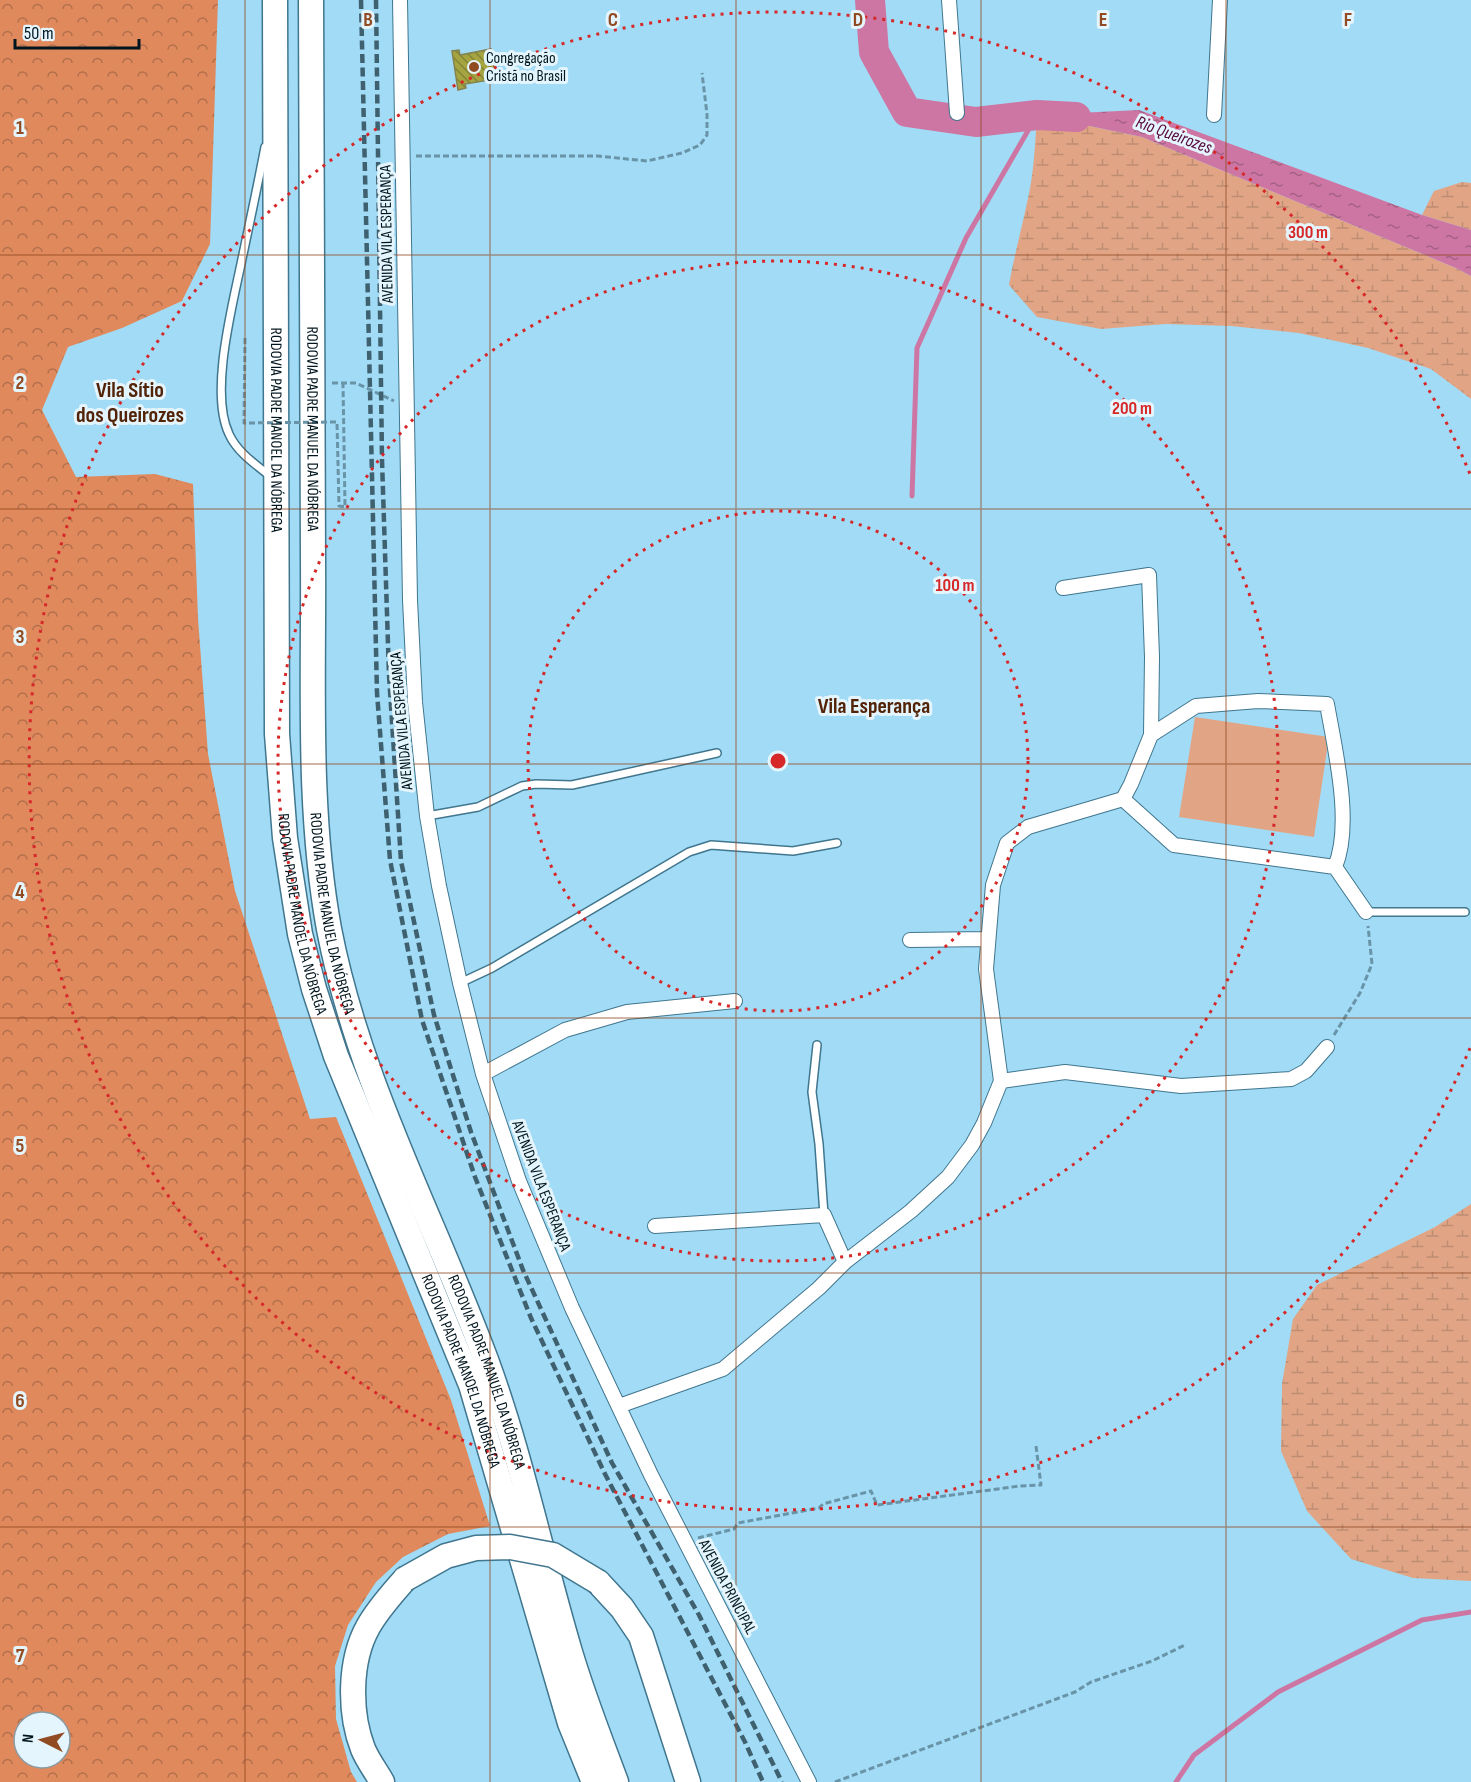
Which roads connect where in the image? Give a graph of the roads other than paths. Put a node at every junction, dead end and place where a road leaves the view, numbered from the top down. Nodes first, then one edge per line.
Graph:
1 (275, 0) edge
2 (311, 0) edge
3 (400, 0) edge
4 (949, 0) edge
5 (1220, 0) edge
6 (275, 100) junction
7 (957, 113) dead end
8 (1214, 115) dead end
9 (276, 482) junction
10 (1063, 588) dead end
11 (1152, 735) junction
12 (717, 753) dead end
13 (1123, 799) junction
14 (427, 816) junction
15 (837, 843) dead end
16 (1335, 867) junction
17 (1366, 912) joint
18 (1465, 912) dead end
19 (987, 939) junction
20 (910, 940) dead end
21 (460, 983) junction
22 (735, 1001) dead end
23 (817, 1045) dead end
24 (1326, 1047) road end
25 (483, 1074) junction
26 (1001, 1081) junction
27 (824, 1215) junction
28 (655, 1226) dead end
29 (845, 1262) junction
30 (619, 1406) junction
31 (570, 1723) junction
32 (382, 1782) edge
33 (586, 1782) edge
34 (594, 1782) edge
35 (616, 1782) edge
36 (688, 1782) edge
37 (809, 1782) edge

1 - 6 highway, RODOVIA PADRE MANOEL DA NÓBREGA
2 - 35 highway, RODOVIA PADRE MANUEL DA NÓBREGA
3 - 14 street, AVENIDA VILA ESPERANÇA
4 - 7 street
5 - 8 street
6 - 9 highway, RODOVIA PADRE MANOEL DA NÓBREGA
6 - 9 lane
9 - 31 highway, RODOVIA PADRE MANOEL DA NÓBREGA
10 - 11 street
11 - 13 street
11 - 16 street
12 - 14 lane
13 - 16 street
13 - 19 street
14 - 21 street, AVENIDA VILA ESPERANÇA
15 - 21 lane
16 - 17 street
17 - 18 lane
19 - 20 street
19 - 26 street
21 - 25 street, AVENIDA VILA ESPERANÇA
22 - 25 street
23 - 27 lane
24 - 26 street
25 - 30 street, AVENIDA VILA ESPERANÇA
26 - 29 street
27 - 28 street
27 - 29 street
29 - 30 street
30 - 37 street, AVENIDA PRINCIPAL
31 - 33 highway
31 - 34 highway, RODOVIA PADRE MANOEL DA NÓBREGA
32 - 36 highway, bridge

